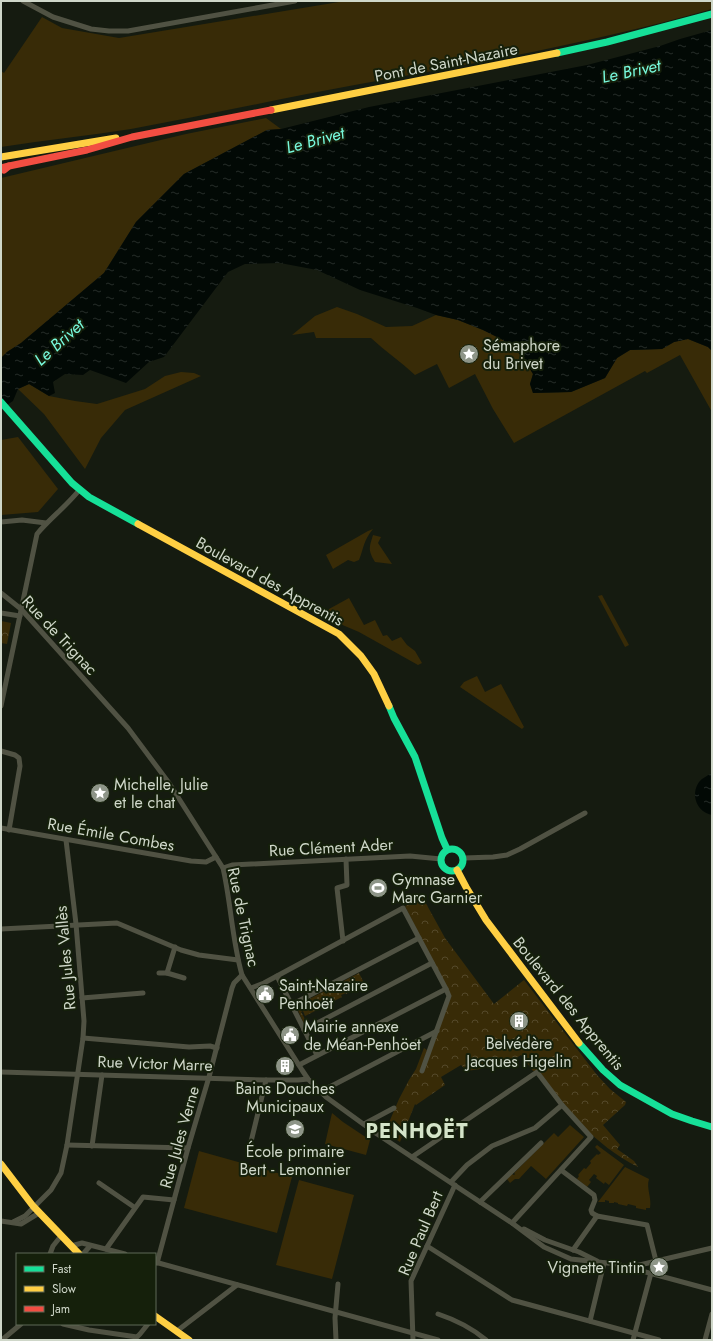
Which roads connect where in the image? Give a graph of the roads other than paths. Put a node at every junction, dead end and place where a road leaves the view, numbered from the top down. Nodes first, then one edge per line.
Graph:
1 (23, 1) edge
2 (295, 1) edge
3 (712, 14) edge
4 (132, 137) junction
5 (1, 157) edge
6 (9, 166) junction
7 (1, 168) edge
8 (1, 172) edge
9 (1, 402) edge
10 (80, 490) junction
11 (1, 522) edge
12 (46, 523) junction
13 (1, 593) edge
14 (21, 609) junction
15 (1, 613) edge
16 (20, 616) junction
17 (1, 704) edge
18 (1, 751) edge
19 (585, 813) dead end
20 (1, 828) edge
21 (9, 830) junction
22 (66, 840) junction
23 (447, 849) junction
24 (216, 857) junction
25 (464, 858) junction
26 (441, 859) junction
27 (346, 860) junction
28 (223, 868) junction
29 (457, 870) junction
30 (76, 924) junction
31 (1, 929) edge
32 (418, 938) junction
33 (343, 941) junction
34 (175, 947) junction
35 (238, 960) junction
36 (432, 963) junction
37 (159, 973) dead end
38 (167, 973) junction
39 (242, 975) junction
40 (276, 976) junction
41 (184, 978) dead end
42 (251, 988) junction
43 (446, 989) junction
44 (143, 993) dead end
45 (82, 998) junction
46 (291, 1005) junction
47 (304, 1030) junction
48 (437, 1031) junction
49 (83, 1038) junction
50 (217, 1048) junction
51 (317, 1055) junction
52 (299, 1065) junction
53 (422, 1071) dead end
54 (1, 1072) edge
55 (77, 1074) junction
56 (102, 1075) junction
57 (210, 1077) junction
58 (308, 1079) junction
59 (266, 1080) junction
60 (320, 1092) junction
61 (562, 1105) junction
62 (394, 1108) dead end
63 (364, 1124) junction
64 (712, 1127) edge
65 (541, 1143) dead end
66 (67, 1145) junction
67 (92, 1146) junction
68 (188, 1148) junction
69 (248, 1154) dead end
70 (412, 1156) junction
71 (1, 1164) edge
72 (561, 1170) junction
73 (99, 1183) dead end
74 (453, 1183) junction
75 (174, 1200) junction
76 (480, 1202) junction
77 (33, 1206) junction
78 (134, 1207) junction
79 (39, 1213) junction
80 (597, 1216) junction
81 (1, 1222) edge
82 (13, 1222) junction
83 (512, 1224) junction
84 (61, 1236) junction
85 (71, 1246) junction
86 (90, 1246) junction
87 (427, 1246) junction
88 (712, 1248) edge
89 (106, 1249) junction
90 (573, 1250) junction
91 (50, 1253) edge
92 (78, 1253) edge
93 (84, 1253) edge
94 (121, 1253) edge
95 (656, 1261) junction
96 (156, 1262) edge
97 (602, 1262) junction
98 (630, 1267) junction
99 (651, 1273) junction
100 (236, 1284) junction
101 (338, 1284) dead end
102 (712, 1290) edge
103 (336, 1312) junction
104 (438, 1314) dead end
105 (712, 1314) edge
106 (156, 1317) edge
107 (590, 1321) junction
108 (20, 1325) edge
109 (67, 1325) edge
110 (147, 1325) edge
111 (177, 1331) junction
112 (413, 1333) junction
113 (634, 1334) junction
114 (3, 1338) edge
115 (190, 1340) edge
116 (336, 1340) edge
117 (413, 1340) edge
118 (438, 1340) edge
119 (486, 1340) edge
120 (633, 1340) edge
121 (659, 1340) edge
122 (705, 1340) edge

1 - 2 street
3 - 4 main road, Pont de Saint-Nazaire
4 - 5 main road
4 - 6 main road
6 - 7 main road
6 - 8 main road
9 - 10 main road, Boulevard des Apprentis
10 - 12 street
10 - 23 main road, Boulevard des Apprentis
11 - 12 street
12 - 14 street
13 - 14 street, Rue de Trignac
14 - 16 street
14 - 24 street, Rue de Trignac
15 - 16 street
16 - 17 street
18 - 21 street
19 - 25 street
20 - 21 street, Rue Émile Combes
21 - 22 street, Rue Émile Combes
22 - 24 street, Rue Émile Combes
22 - 30 street, Rue Jules Vallès
23 - 25 main road
23 - 26 main road
24 - 28 street, Rue de Trignac
25 - 29 main road
26 - 27 street, Rue Clément Ader
26 - 29 main road
27 - 28 street, Rue Clément Ader
27 - 33 street
28 - 35 street, Rue de Trignac
29 - 64 main road, Boulevard des Apprentis
30 - 31 street
30 - 34 street
30 - 45 street, Rue Jules Vallès
32 - 33 street
32 - 36 street
32 - 46 street
33 - 40 street
34 - 35 street
34 - 38 street
35 - 39 street, Rue de Trignac
36 - 43 street
36 - 47 street
37 - 38 street
38 - 41 street
39 - 42 street, Rue de Trignac
39 - 50 street, Rue Jules Verne
40 - 42 street
40 - 46 street
42 - 52 street, Rue de Trignac
43 - 48 street
43 - 51 street
44 - 45 street
45 - 49 street, Rue Jules Vallès
46 - 47 street
47 - 51 street
48 - 53 street
48 - 60 street
49 - 50 street
49 - 55 street, Rue Jules Vallès
50 - 57 street, Rue Jules Verne
51 - 52 street
52 - 58 street, Rue de Trignac
54 - 55 street, Rue Victor Marre
55 - 56 street, Rue Victor Marre
55 - 66 street, Rue Jules Vallès
56 - 57 street, Rue Victor Marre
56 - 67 street
57 - 59 street, Rue Victor Marre
57 - 68 street, Rue Jules Verne
58 - 59 street, Rue Victor Marre
58 - 60 street, Rue de Trignac
59 - 69 street
60 - 63 street, Rue de Trignac
61 - 70 street
61 - 72 street
61 - 74 street, Rue Paul Bert
62 - 63 street
63 - 70 street, Rue de Trignac
65 - 76 street
66 - 67 street
66 - 77 street, Rue Jules Vallès
67 - 68 street
68 - 75 street, Rue Jules Verne
70 - 74 street, Rue de Trignac
71 - 77 main road
72 - 80 street
72 - 83 street
73 - 78 street
74 - 76 street, Rue de Trignac
74 - 87 street, Rue Paul Bert
75 - 78 street
75 - 96 street, Rue Jules Verne
76 - 83 street, Rue de Trignac
77 - 79 main road
77 - 82 street, Rue Jules Vallès
78 - 89 street
79 - 82 street
79 - 84 main road
80 - 90 street
80 - 95 street
81 - 82 street
83 - 90 street, Rue de Trignac
83 - 97 street, Rue de Trignac
84 - 85 main road
84 - 91 street
85 - 86 street
85 - 92 main road
86 - 89 street
86 - 93 street
87 - 107 street
87 - 112 street, Rue Paul Bert
88 - 95 street
89 - 94 street
90 - 97 street, Rue de Trignac
95 - 98 street
96 - 100 street
97 - 98 street, Rue de Trignac
97 - 107 street
98 - 99 street, Rue de Trignac
99 - 102 street, Rue de Trignac
99 - 113 street
100 - 103 street
100 - 111 street
101 - 103 street
103 - 112 street
103 - 116 street
104 - 119 street
105 - 122 street
106 - 111 main road
107 - 113 street
108 - 114 street
109 - 110 street
111 - 115 main road
112 - 117 street, Rue Paul Bert
112 - 118 street
113 - 120 street
113 - 121 street

